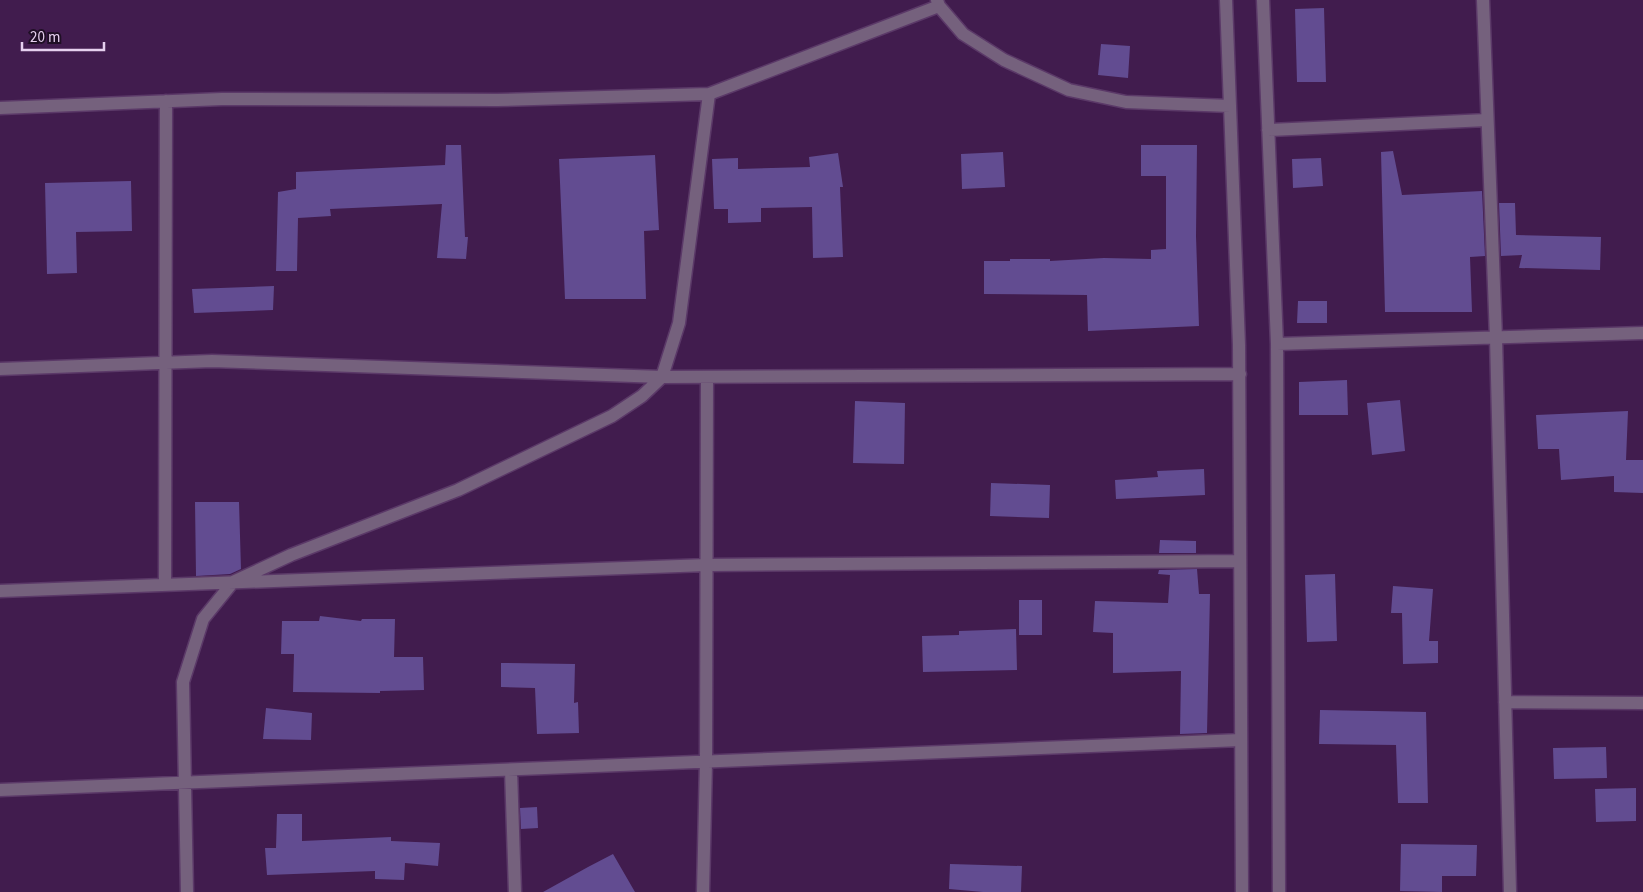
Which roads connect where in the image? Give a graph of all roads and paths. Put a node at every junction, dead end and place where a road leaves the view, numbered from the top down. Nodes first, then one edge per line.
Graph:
1 (1226, 0) edge
2 (1263, 0) edge
3 (1483, 0) edge
4 (938, 3) edge
5 (709, 94) junction
6 (166, 101) junction
7 (1230, 106) junction
8 (0, 108) edge
9 (1487, 120) junction
10 (1268, 130) junction
11 (1643, 333) edge
12 (1496, 338) junction
13 (1277, 344) junction
14 (166, 362) junction
15 (0, 369) edge
16 (1240, 374) junction
17 (662, 377) junction
18 (707, 377) junction
19 (1240, 561) junction
20 (707, 565) junction
21 (233, 582) junction
22 (165, 585) junction
23 (0, 591) edge
24 (1505, 702) junction
25 (1643, 703) edge
26 (1241, 740) junction
27 (706, 762) junction
28 (511, 770) junction
29 (185, 784) junction
30 (0, 790) edge
31 (187, 892) edge
32 (515, 892) edge
33 (703, 892) edge
34 (1242, 892) edge
35 (1279, 892) edge
36 (1510, 892) edge

1 - 7 street
2 - 10 street
3 - 9 street
4 - 5 street
4 - 7 street
5 - 6 street
5 - 17 street
6 - 8 street
6 - 14 street
7 - 16 street
9 - 10 street
9 - 12 street
10 - 13 street
11 - 12 street
12 - 13 street
12 - 24 street
13 - 35 street
14 - 15 street
14 - 17 street
14 - 22 street
16 - 18 street
16 - 19 street
17 - 18 street
17 - 21 street
18 - 20 street
19 - 20 street
19 - 26 street
20 - 21 street
20 - 27 street
21 - 22 street
21 - 29 street
22 - 23 street
24 - 25 street
24 - 36 street
26 - 27 street
26 - 34 street
27 - 28 street
27 - 33 street
28 - 29 street
28 - 32 street
29 - 30 street
29 - 31 street

